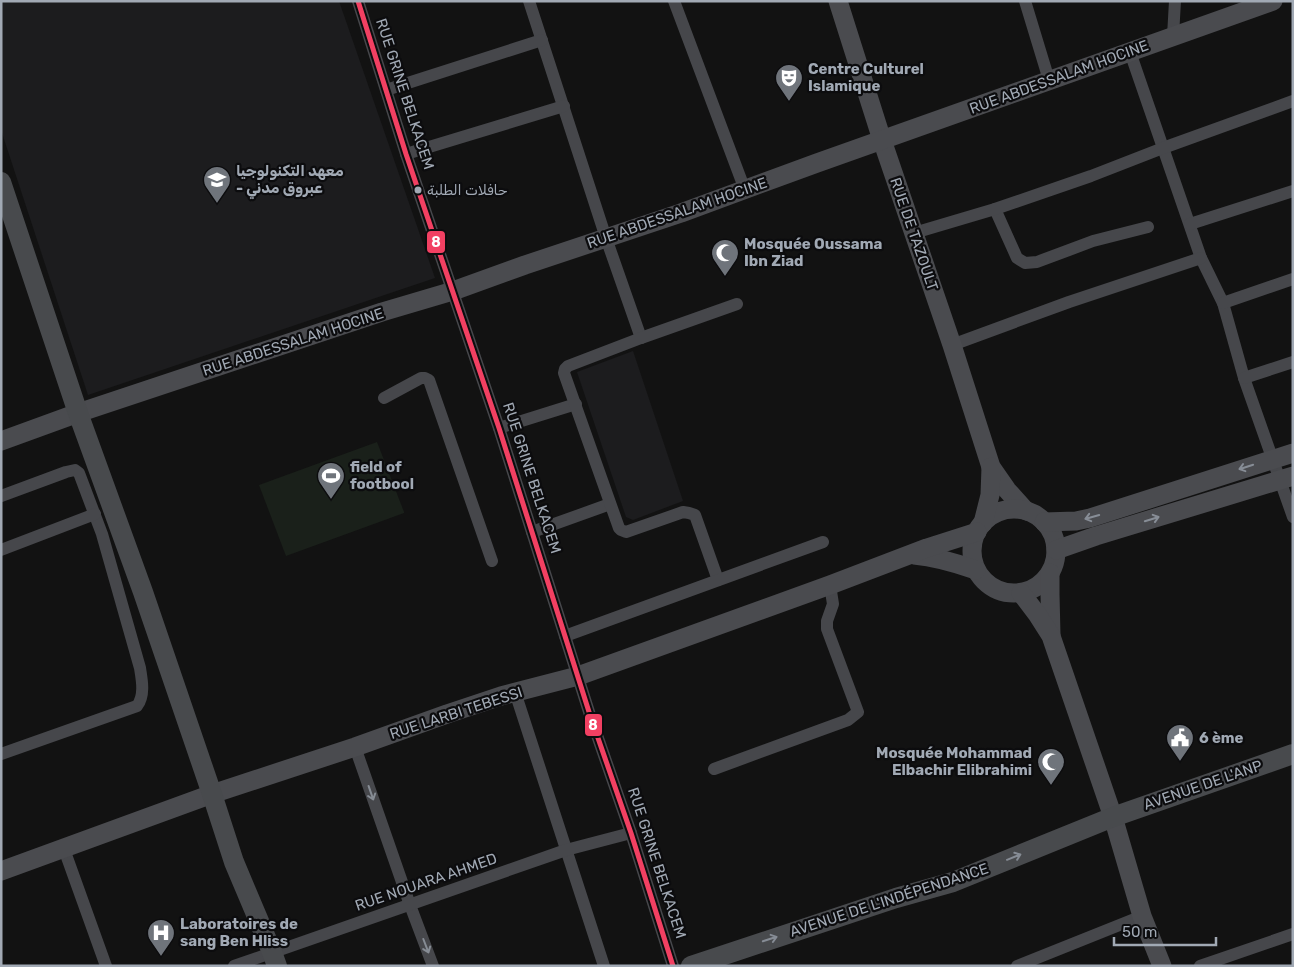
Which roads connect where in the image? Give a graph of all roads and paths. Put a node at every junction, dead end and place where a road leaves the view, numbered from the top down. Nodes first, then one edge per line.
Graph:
1 (358, 1) edge
2 (529, 1) edge
3 (674, 1) edge
4 (838, 1) edge
5 (1025, 1) edge
6 (1175, 1) edge
7 (1273, 1) edge
8 (1173, 36) junction
9 (542, 40) junction
10 (1130, 52) junction
11 (1050, 80) junction
12 (386, 90) junction
13 (1293, 101) edge
14 (564, 106) junction
15 (882, 140) junction
16 (1163, 148) junction
17 (406, 154) junction
18 (1, 182) edge
19 (745, 190) junction
20 (1293, 191) edge
21 (995, 209) junction
22 (1190, 224) junction
23 (1148, 227) dead end
24 (914, 233) junction
25 (606, 238) junction
26 (1201, 258) junction
27 (1293, 279) edge
28 (453, 291) junction
29 (1223, 303) junction
30 (736, 304) dead end
31 (642, 338) junction
32 (952, 345) junction
33 (1293, 362) edge
34 (1244, 378) junction
35 (384, 398) dead end
36 (576, 404) junction
37 (78, 413) junction
38 (499, 428) junction
39 (1, 441) edge
40 (1293, 452) edge
41 (1272, 459) junction
42 (991, 467) junction
43 (1286, 478) edge
44 (1, 496) edge
45 (610, 504) junction
46 (1026, 511) junction
47 (95, 514) junction
48 (1293, 517) edge
49 (1044, 522) junction
50 (980, 528) junction
51 (532, 532) junction
52 (824, 542) dead end
53 (1, 550) edge
54 (1056, 550) junction
55 (910, 555) junction
56 (492, 561) dead end
57 (976, 570) junction
58 (1050, 573) junction
59 (718, 580) junction
60 (830, 585) junction
61 (1021, 593) junction
62 (565, 636) junction
63 (1051, 636) junction
64 (578, 676) junction
65 (515, 692) junction
66 (355, 747) junction
67 (1, 754) edge
68 (1293, 754) edge
69 (714, 769) dead end
70 (212, 794) junction
71 (1112, 817) junction
72 (631, 833) junction
73 (64, 849) junction
74 (566, 850) junction
75 (1, 871) edge
76 (410, 906) junction
77 (1142, 916) junction
78 (1293, 934) edge
79 (736, 958) edge
80 (275, 959) edge
81 (106, 966) edge
82 (234, 966) edge
83 (433, 966) edge
84 (604, 966) edge
85 (673, 966) edge
86 (691, 966) edge
87 (1017, 966) edge
88 (1162, 966) edge
89 (1200, 966) edge

1 - 12 street, RUE GRINE BELKACEM
2 - 9 street
3 - 19 street
4 - 15 main road, RUE DE TAZOULT
5 - 11 street
6 - 8 street
7 - 8 main road, RUE ABDESSALAM HOCINE
8 - 10 main road, RUE ABDESSALAM HOCINE
9 - 12 street
9 - 14 street
10 - 11 main road, RUE ABDESSALAM HOCINE
10 - 16 street
11 - 15 main road, RUE ABDESSALAM HOCINE
12 - 17 street, RUE GRINE BELKACEM
13 - 16 street
14 - 17 street
14 - 25 street
15 - 19 main road, RUE ABDESSALAM HOCINE
15 - 24 main road, RUE DE TAZOULT
16 - 21 street
16 - 22 street
17 - 28 street, RUE GRINE BELKACEM
18 - 37 main road
19 - 25 main road, RUE ABDESSALAM HOCINE
20 - 22 street
21 - 23 street
21 - 24 street
22 - 26 street
24 - 32 main road, RUE DE TAZOULT
25 - 28 main road, RUE ABDESSALAM HOCINE
25 - 31 street
26 - 29 street
26 - 32 street
27 - 29 street
28 - 37 main road, RUE ABDESSALAM HOCINE
28 - 38 street, RUE GRINE BELKACEM
29 - 34 street
30 - 31 street
31 - 36 street
32 - 42 main road, RUE DE TAZOULT
33 - 34 street
34 - 41 street
35 - 56 street
36 - 38 street
36 - 45 street
37 - 39 main road, RUE ABDESSALAM HOCINE
37 - 70 main road
38 - 51 street, RUE GRINE BELKACEM
40 - 41 main road
41 - 43 street
41 -> 49 main road
42 - 46 main road, RUE DE TAZOULT
42 - 50 main road, RUE DE TAZOULT
43 - 48 street
54 -> 43 main road
44 - 47 street
45 - 51 street
45 - 59 street
46 - 49 main road
46 - 50 main road
47 - 53 street
47 - 67 street
49 - 54 main road
50 - 55 main road, RUE LARBI TEBESSI
50 - 57 main road
51 - 62 street, RUE GRINE BELKACEM
52 - 59 street
54 - 58 main road
55 - 57 main road, RUE LARBI TEBESSI
55 - 60 main road, RUE LARBI TEBESSI
57 - 61 main road
58 - 61 main road
58 - 63 main road
59 - 62 street
60 - 64 main road, RUE LARBI TEBESSI
60 - 69 street
61 - 63 main road
62 - 64 street, RUE GRINE BELKACEM
63 - 71 main road
64 - 65 main road, RUE LARBI TEBESSI
64 - 72 street, RUE GRINE BELKACEM
65 - 66 main road, RUE LARBI TEBESSI
65 - 74 street
66 - 70 main road, RUE LARBI TEBESSI
66 -> 76 street
68 - 71 main road, AVENUE DE L'ANP
70 - 73 main road, RUE LARBI TEBESSI
70 - 80 main road
71 - 77 main road
79 -> 71 main road, AVENUE DE L'INDÉPENDANCE
72 - 74 street, RUE NOUARA AHMED
72 - 85 street, RUE GRINE BELKACEM
73 - 75 main road, RUE LARBI TEBESSI
73 - 81 street
74 - 76 street, RUE NOUARA AHMED
74 - 84 street
76 - 80 street, RUE NOUARA AHMED
76 -> 83 street
77 - 87 street
77 - 88 main road
78 - 89 street
79 - 86 main road, AVENUE DE L'INDÉPENDANCE
80 - 82 street, RUE NOUARA AHMED

